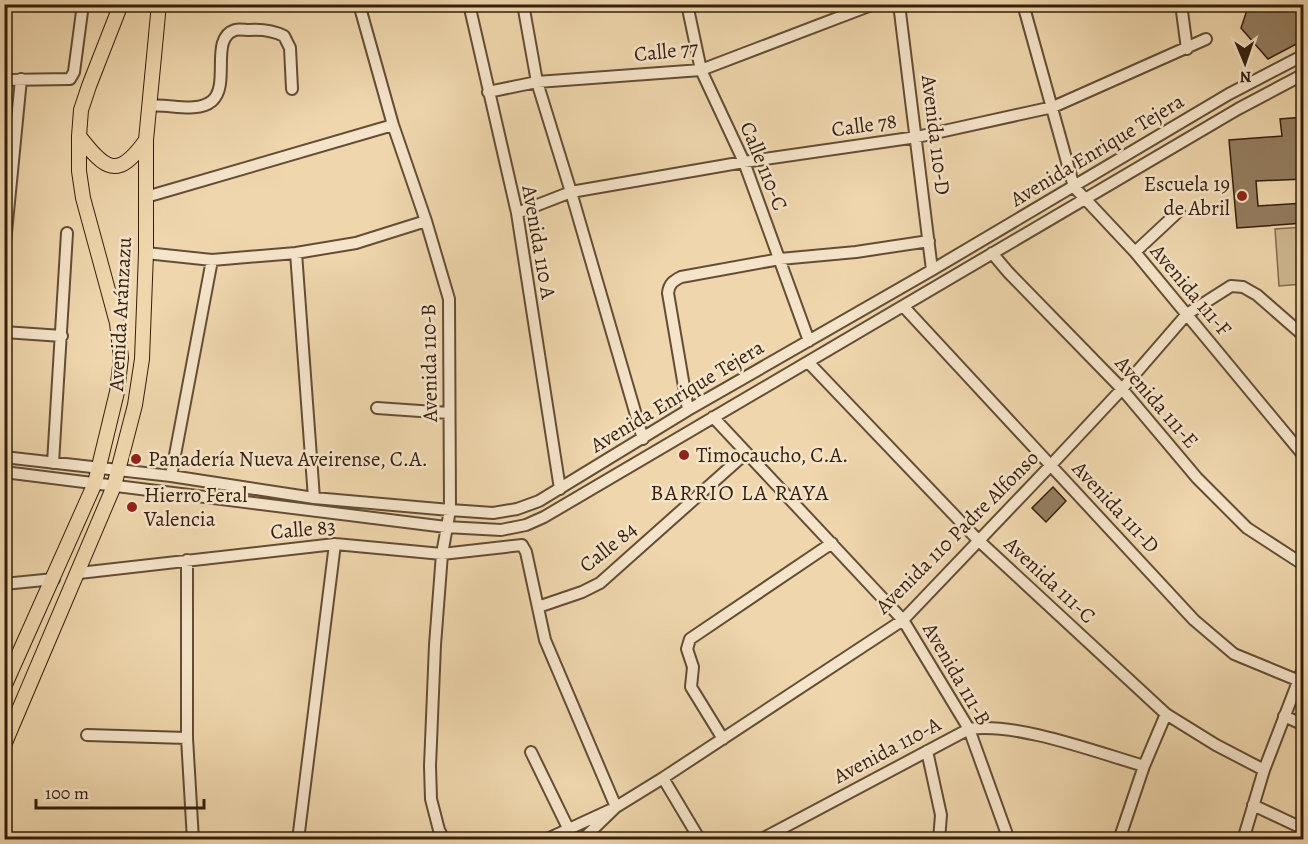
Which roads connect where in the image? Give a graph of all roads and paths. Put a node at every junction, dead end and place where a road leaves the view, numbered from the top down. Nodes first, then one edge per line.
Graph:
1 (83, 4) edge
2 (92, 4) edge
3 (121, 4) edge
4 (159, 4) edge
5 (359, 4) edge
6 (468, 4) edge
7 (523, 4) edge
8 (687, 4) edge
9 (874, 4) edge
10 (899, 4) edge
11 (1023, 4) edge
12 (1181, 4) edge
13 (80, 24) junction
14 (1206, 39) dead end
15 (1186, 49) junction
16 (1304, 55) edge
17 (701, 69) junction
18 (1304, 74) edge
19 (4, 80) edge
20 (21, 80) junction
21 (537, 82) junction
22 (292, 89) dead end
23 (488, 92) junction
24 (149, 106) junction
25 (1053, 107) junction
26 (393, 125) junction
27 (79, 136) junction
28 (917, 137) junction
29 (146, 140) junction
30 (744, 162) junction
31 (1074, 187) junction
32 (572, 192) junction
33 (146, 197) junction
34 (1086, 198) junction
35 (1179, 211) dead end
36 (517, 213) junction
37 (426, 220) junction
38 (68, 233) dead end
39 (929, 241) junction
40 (1135, 252) junction
41 (4, 253) edge
42 (146, 253) junction
43 (296, 253) junction
44 (992, 253) junction
45 (780, 259) junction
46 (212, 260) junction
47 (932, 270) junction
48 (903, 306) junction
49 (1187, 315) junction
50 (4, 332) edge
51 (62, 336) junction
52 (1304, 336) edge
53 (809, 341) junction
54 (808, 362) junction
55 (1122, 388) junction
56 (377, 408) dead end
57 (688, 410) junction
58 (449, 413) junction
59 (713, 417) junction
60 (643, 439) junction
61 (746, 453) junction
62 (1304, 456) edge
63 (4, 457) edge
64 (53, 463) junction
65 (1051, 465) junction
66 (99, 468) junction
67 (120, 470) junction
68 (4, 472) edge
69 (171, 476) junction
70 (95, 483) junction
71 (114, 486) junction
72 (560, 489) junction
73 (314, 498) junction
74 (450, 510) junction
75 (446, 527) junction
76 (978, 540) junction
77 (335, 543) junction
78 (832, 543) junction
79 (442, 554) junction
80 (187, 560) junction
81 (1304, 565) edge
82 (79, 573) junction
83 (54, 579) junction
84 (4, 584) edge
85 (538, 607) junction
86 (903, 620) junction
87 (1304, 666) edge
88 (1298, 680) junction
89 (4, 687) edge
90 (1166, 714) junction
91 (1284, 716) junction
92 (1304, 725) edge
93 (969, 729) junction
94 (87, 735) dead end
95 (187, 738) junction
96 (723, 739) junction
97 (4, 745) edge
98 (927, 751) junction
99 (531, 752) dead end
100 (1144, 766) junction
101 (1264, 770) junction
102 (663, 778) junction
103 (1253, 805) junction
104 (616, 807) junction
105 (568, 828) junction
106 (1304, 829) edge
107 (547, 839) edge
108 (193, 840) edge
109 (298, 840) edge
110 (444, 840) edge
111 (582, 840) edge
112 (700, 840) edge
113 (760, 840) edge
114 (939, 840) edge
115 (1009, 840) edge
116 (1119, 840) edge
117 (1243, 840) edge

1 - 13 street
2 - 13 street
3 - 27 main road, Avenida Aránzazu
4 - 24 main road, Avenida Aránzazu
5 - 26 street, Avenida 110-B
6 - 23 street, Avenida 110 A
7 - 21 street
8 - 17 street, Calle 110-C
9 - 17 street, Calle 77
10 - 28 street, Avenida 110-D
11 - 25 street
12 - 15 street
13 - 20 street
14 - 15 street, Calle 78
15 - 25 street, Calle 78
16 - 31 street, Avenida Enrique Tejera
17 - 21 street, Calle 77
17 - 30 street, Calle 110-C
18 - 34 street, Avenida Enrique Tejera
19 - 20 street
20 - 41 street
21 - 23 street, Calle 77
21 - 32 street
22 - 24 street
23 - 36 street, Avenida 110 A
24 - 29 main road, Avenida Aránzazu
25 - 28 street, Calle 78
25 - 31 street
26 - 33 street
26 - 37 street, Avenida 110-B
27 - 29 main road
27 - 66 main road, Avenida Aránzazu
28 - 30 street, Calle 78
28 - 39 street, Avenida 110-D
29 - 33 main road, Avenida Aránzazu
30 - 32 street, Calle 78
30 - 45 street, Calle 110-C
31 - 34 street, Avenida 111-F
31 - 47 street, Avenida Enrique Tejera
32 - 36 street, Calle 78
32 - 60 street
33 - 42 main road, Avenida Aránzazu
34 - 40 street, Avenida 111-F
34 - 44 street, Avenida Enrique Tejera
35 - 40 street
36 - 72 street, Avenida 110 A
37 - 43 street
37 - 58 street, Avenida 110-B
38 - 51 street
39 - 45 street
39 - 47 street, Avenida 110-D
40 - 49 street, Avenida 111-F
42 - 46 street
42 - 67 main road, Avenida Aránzazu
43 - 46 street
43 - 73 street
44 - 48 street, Avenida Enrique Tejera
44 - 55 street, Avenida 111-E
45 - 53 street, Calle 110-C
45 - 57 street
46 - 69 street
47 - 53 street, Avenida Enrique Tejera
48 - 54 street, Avenida Enrique Tejera
48 - 65 street, Avenida 111-D
49 - 52 street, Avenida 110 Padre Alfonso
49 - 55 street, Avenida 110 Padre Alfonso
49 - 62 street, Avenida 111-F
50 - 51 street
51 - 64 street
53 - 57 street, Avenida Enrique Tejera
54 - 59 street, Avenida Enrique Tejera
54 - 76 street, Avenida 111-C
55 - 65 street, Avenida 110 Padre Alfonso
55 - 81 street, Avenida 111-E
56 - 58 street
57 - 60 street, Avenida Enrique Tejera
58 - 74 street, Avenida 110-B
59 - 61 street, Avenida 111-B
59 - 75 street, Avenida Enrique Tejera
60 - 72 street, Avenida Enrique Tejera
61 - 78 street, Avenida 111-B
61 - 85 street, Calle 84
63 - 64 street, Avenida Enrique Tejera
64 - 66 street, Avenida Enrique Tejera
65 - 76 street, Avenida 110 Padre Alfonso
65 - 88 street, Avenida 111-D
66 - 67 street, Avenida Enrique Tejera
66 - 70 main road, Avenida Aránzazu
67 - 69 street, Avenida Enrique Tejera
67 - 71 main road, Avenida Aránzazu
68 - 70 street, Avenida Enrique Tejera
69 - 73 street, Avenida Enrique Tejera
70 - 71 street, Avenida Enrique Tejera
70 - 83 main road, Avenida Aránzazu
71 - 75 street, Avenida Enrique Tejera
71 - 82 main road, Avenida Aránzazu
72 - 74 street, Avenida Enrique Tejera
73 - 74 street, Avenida Enrique Tejera
74 - 75 street, Avenida 110-B
75 - 79 street, Avenida 110-B
76 - 86 street, Avenida 110 Padre Alfonso
76 - 90 street, Avenida 111-C
77 - 79 street, Calle 83
77 - 80 street, Calle 83
77 - 109 street
78 - 86 street, Avenida 111-B
78 - 96 street
79 - 85 street, Calle 83
79 - 110 street, Avenida 110-B
80 - 82 street, Calle 83
80 - 95 street
82 - 97 main road, Avenida Aránzazu
83 - 84 street
83 - 89 main road, Avenida Aránzazu
85 - 104 street
86 - 93 street, Avenida 111-B
86 - 96 street, Avenida 110 Padre Alfonso
87 - 88 street
88 - 91 street
90 - 100 street
90 - 101 street, Avenida 111-C
91 - 92 street
91 - 101 street
93 - 98 street, Avenida 110-A
93 - 100 street, Avenida 110-A
93 - 115 street, Avenida 111-B
94 - 95 street
95 - 108 street
96 - 102 street, Avenida 110 Padre Alfonso
98 - 113 street, Avenida 110-A
98 - 114 street
99 - 105 street
100 - 116 street
101 - 103 street
102 - 104 street, Avenida 110 Padre Alfonso
102 - 112 street
103 - 106 street
103 - 117 street
104 - 105 street
104 - 111 street, Avenida 110 Padre Alfonso
105 - 107 street

